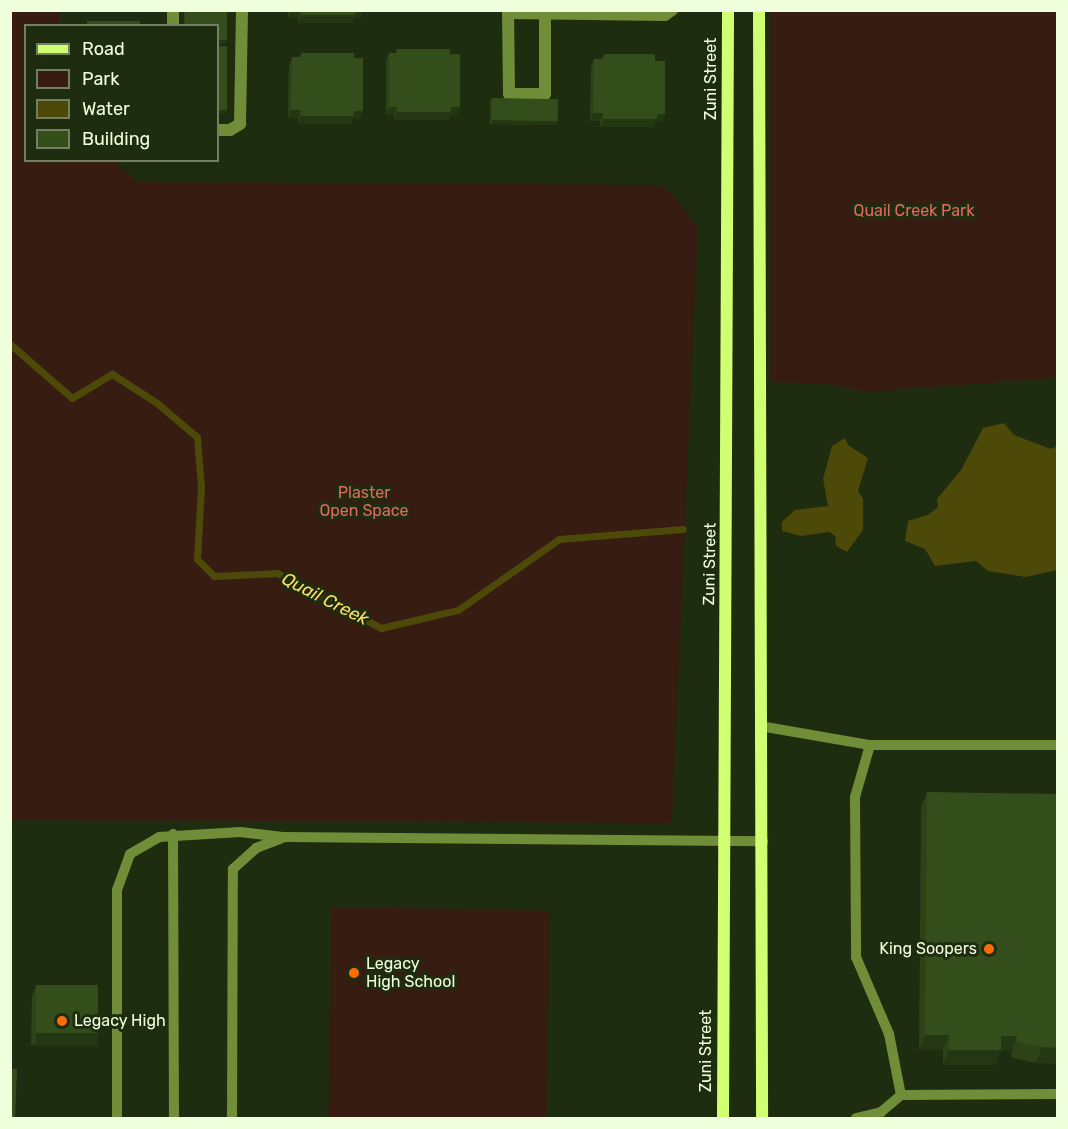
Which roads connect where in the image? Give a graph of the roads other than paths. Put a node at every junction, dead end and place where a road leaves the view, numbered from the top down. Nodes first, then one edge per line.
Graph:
1 (242, 10) edge
2 (672, 10) edge
3 (728, 10) edge
4 (759, 10) edge
5 (509, 12) edge
6 (544, 13) junction
7 (219, 130) edge
8 (760, 726) junction
9 (870, 745) junction
10 (1058, 745) edge
11 (173, 834) junction
12 (283, 837) junction
13 (721, 841) junction
14 (763, 841) junction
15 (1058, 1094) edge
16 (902, 1095) junction
17 (117, 1119) edge
18 (174, 1119) edge
19 (232, 1119) edge
20 (723, 1119) edge
21 (762, 1119) edge
22 (856, 1119) edge

1 - 7 street
2 - 6 street
3 - 13 main road, Zuni Street
4 - 8 main road
5 - 6 street
5 - 6 street
8 - 9 lane
8 - 14 main road
9 - 10 lane
9 - 16 lane
11 - 12 lane
11 - 17 lane
11 - 18 lane
12 - 13 lane
12 - 19 lane
13 - 14 lane
13 - 20 main road, Zuni Street
14 - 21 main road
15 - 16 lane
16 - 22 lane

